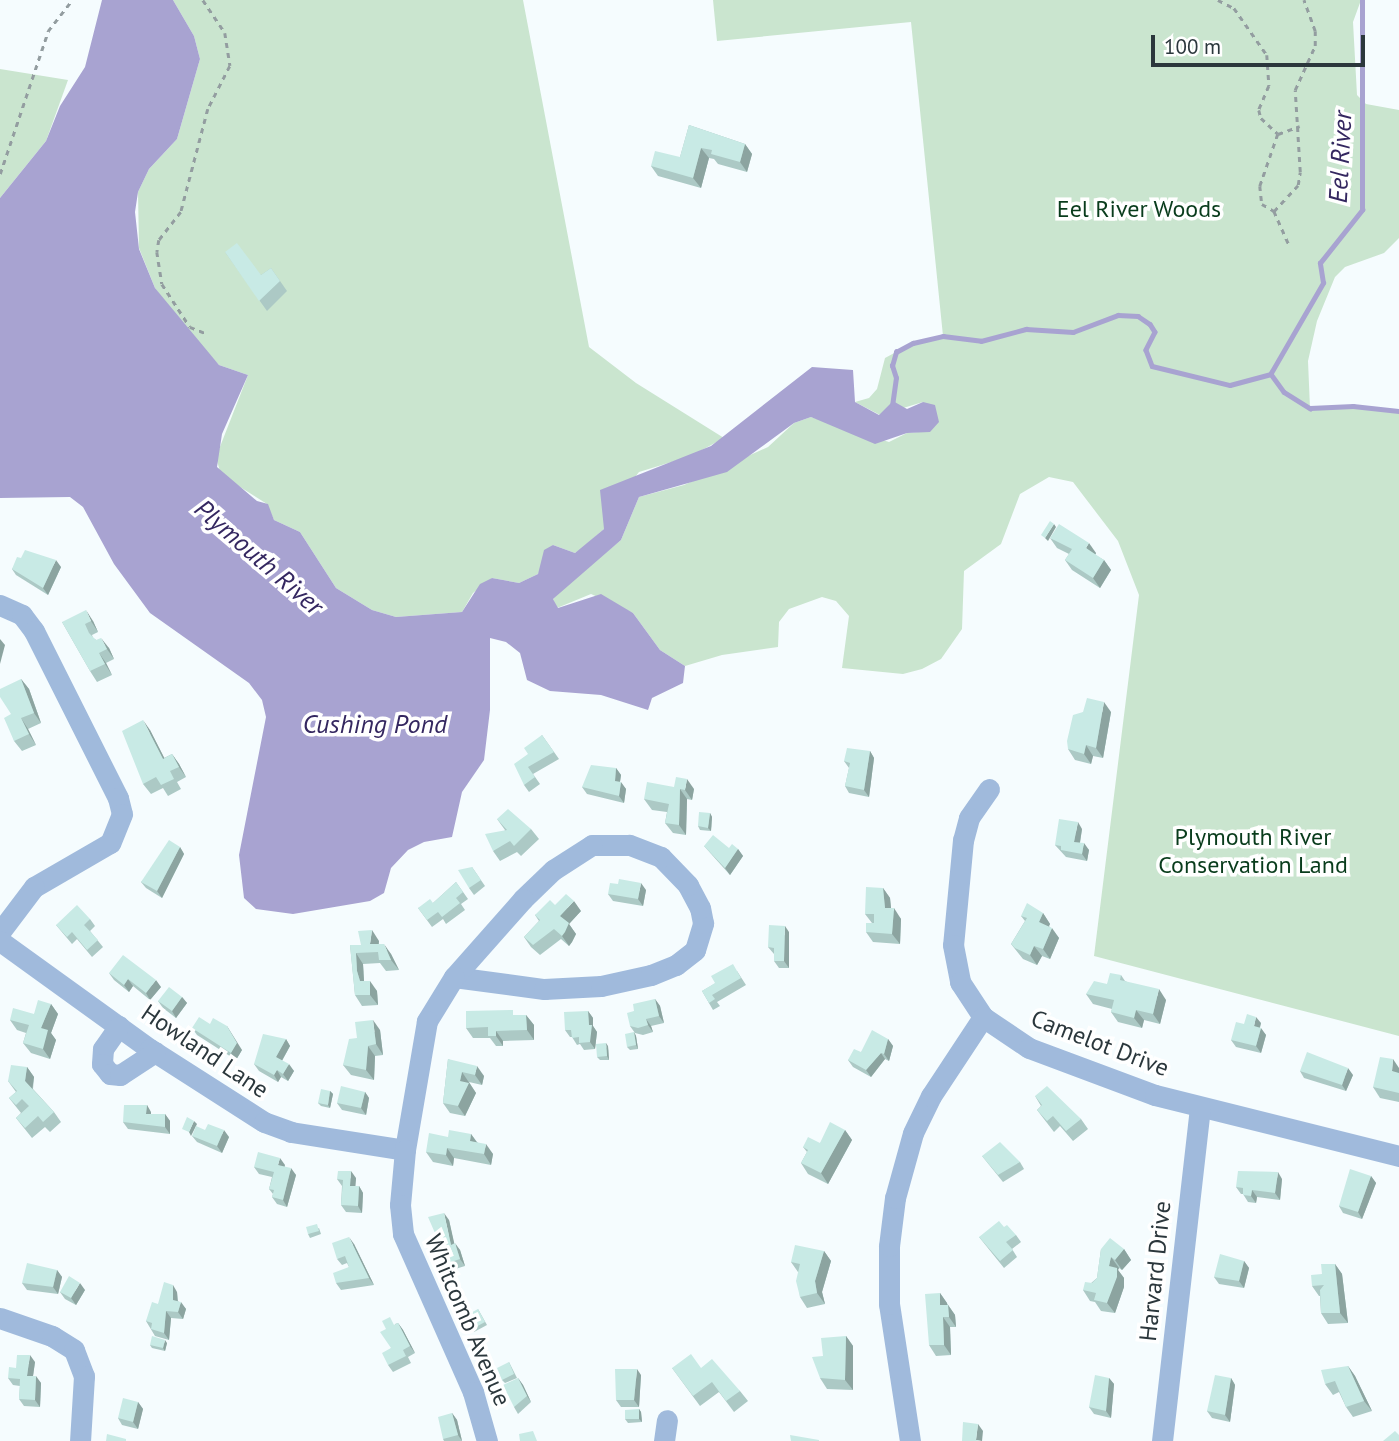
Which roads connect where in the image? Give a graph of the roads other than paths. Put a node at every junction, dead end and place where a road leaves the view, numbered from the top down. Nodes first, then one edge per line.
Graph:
1 (0, 605) edge
2 (989, 789) dead end
3 (0, 932) edge
4 (0, 941) edge
5 (454, 977) junction
6 (983, 1017) junction
7 (119, 1026) junction
8 (155, 1052) junction
9 (1200, 1107) junction
10 (405, 1150) junction
11 (1399, 1156) edge
12 (0, 1318) edge
13 (80, 1441) edge
14 (488, 1441) edge
15 (910, 1441) edge
16 (1162, 1441) edge

1 - 3 street
2 - 6 street, Camelot Drive
4 - 7 street, Howland Lane
5 - 5 street, Whitcomb Avenue
5 - 10 street, Whitcomb Avenue
6 - 9 street, Camelot Drive
6 - 15 street
7 - 8 street, Howland Lane
7 - 8 street
8 - 10 street, Howland Lane
9 - 11 street, Camelot Drive
9 - 16 street, Harvard Drive
10 - 14 street, Whitcomb Avenue
12 - 13 street

